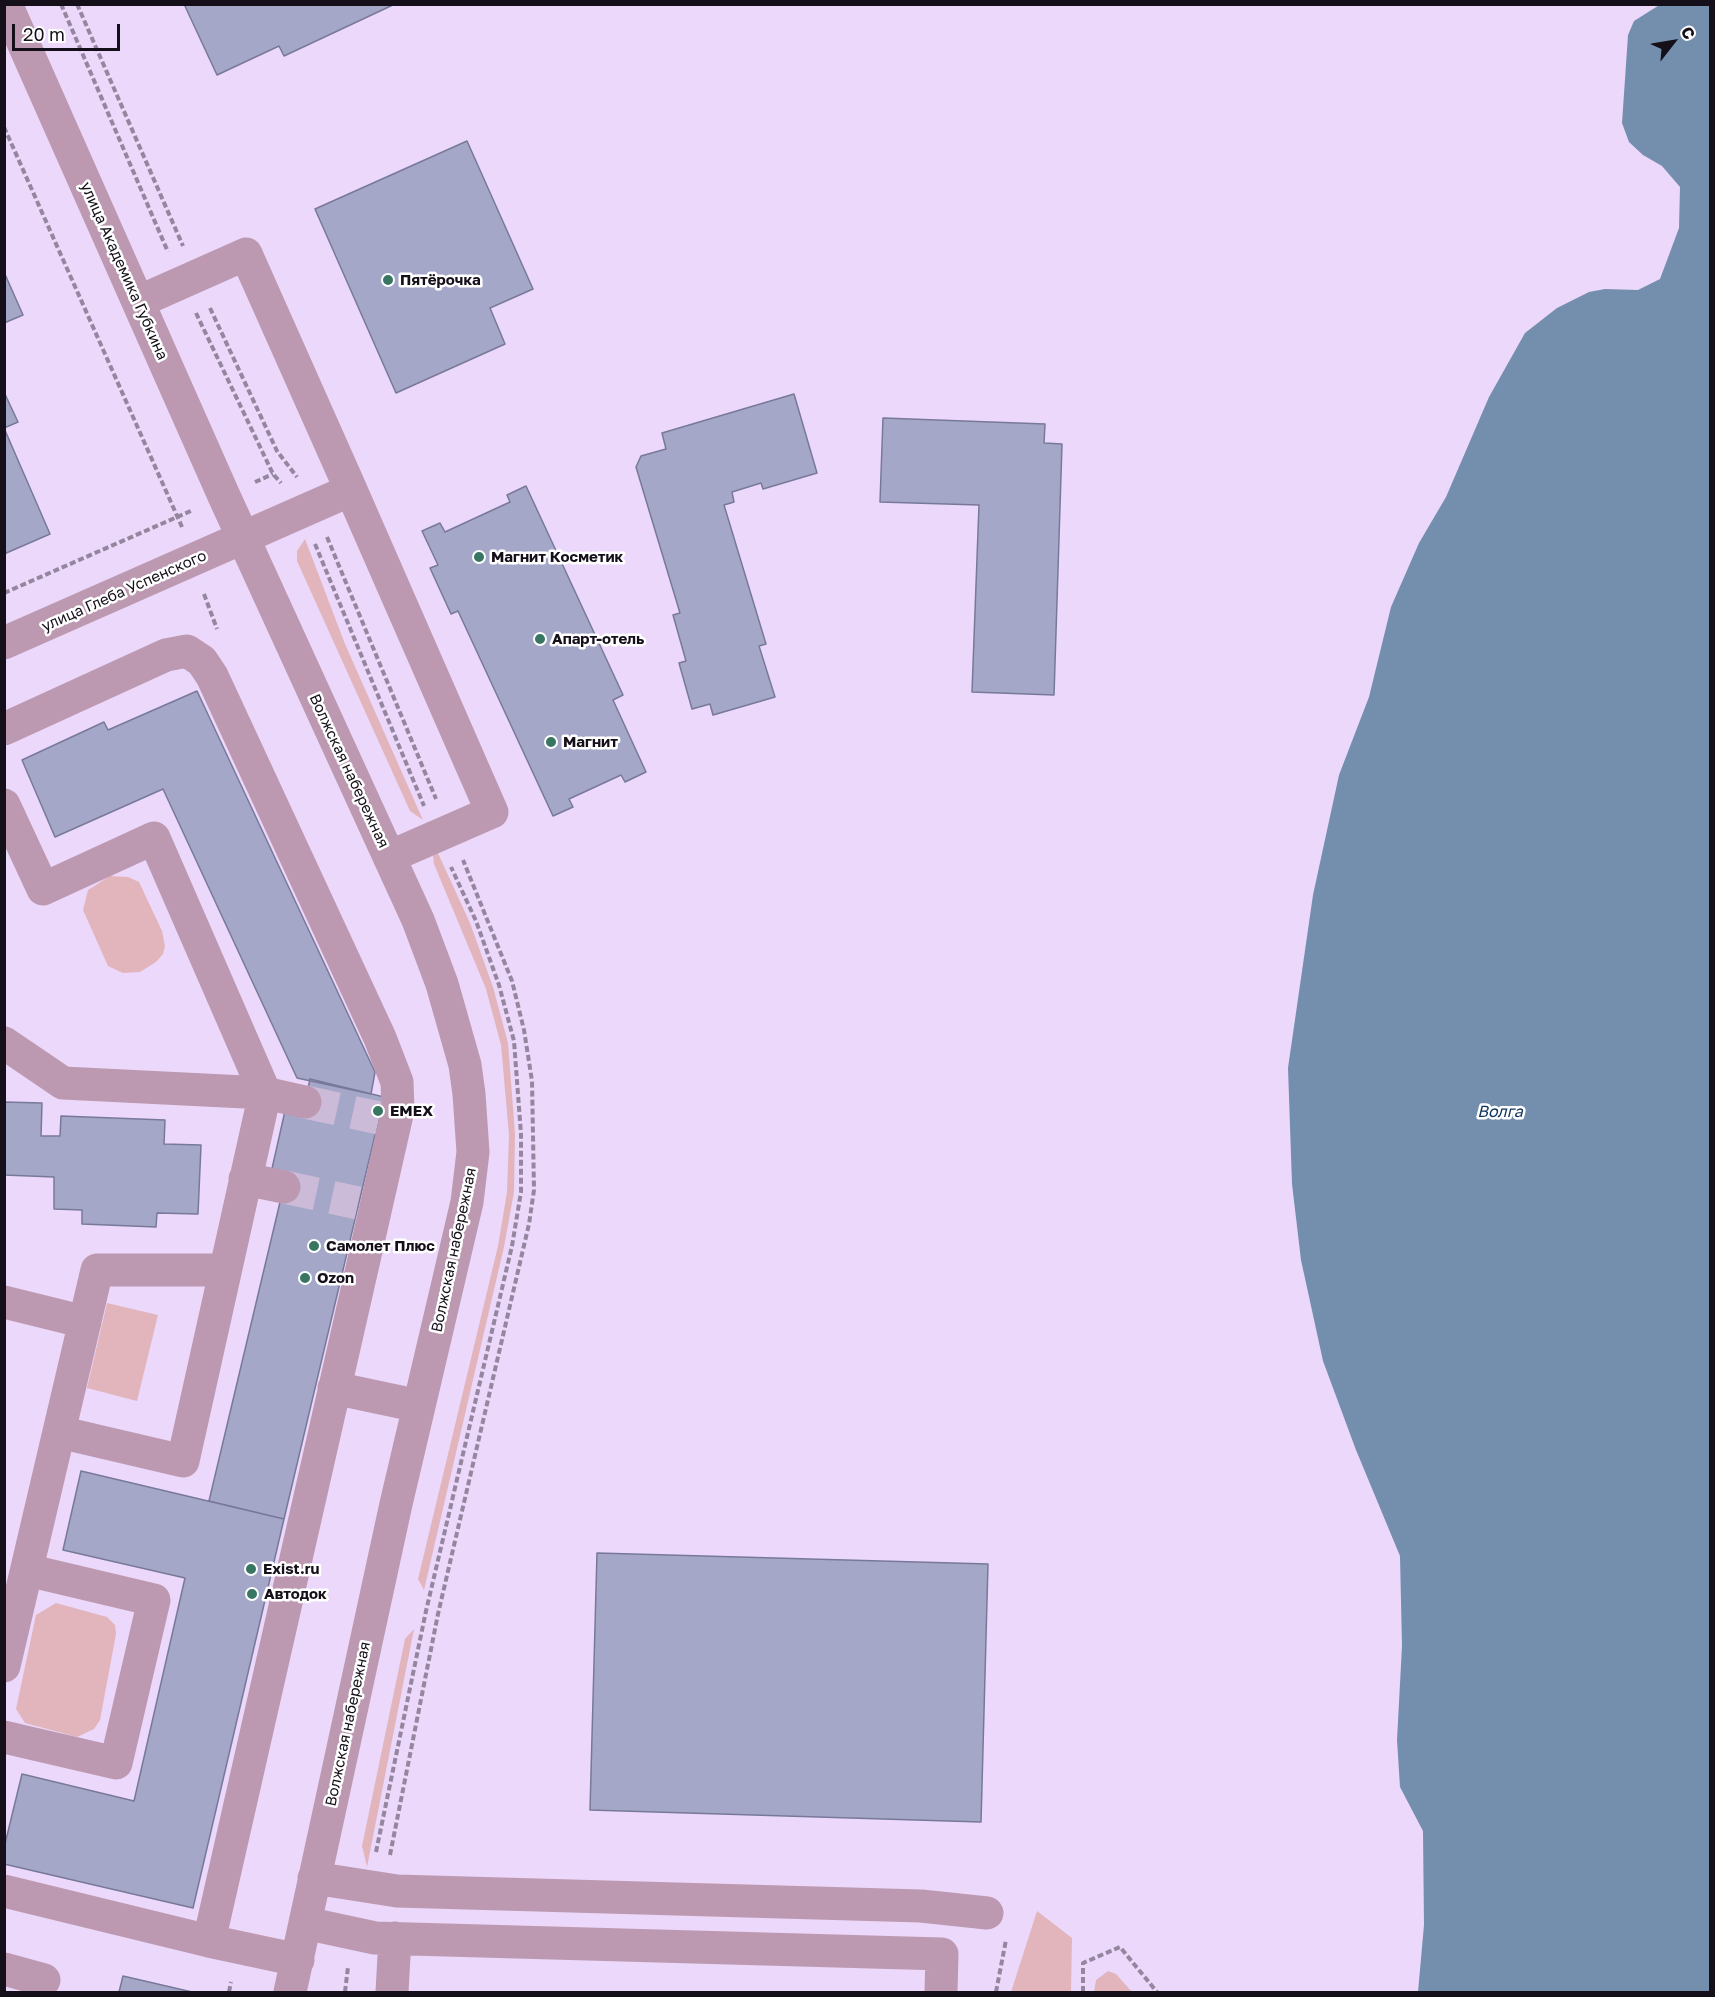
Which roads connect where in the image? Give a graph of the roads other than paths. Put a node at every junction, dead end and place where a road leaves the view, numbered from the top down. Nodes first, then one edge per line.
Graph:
1 (6, 4) edge
2 (15, 50) edge
3 (138, 302) junction
4 (351, 490) junction
5 (243, 538) junction
6 (4, 643) edge
7 (4, 729) edge
8 (4, 805) edge
9 (389, 857) junction
10 (4, 1043) edge
11 (265, 1093) junction
12 (305, 1102) tunnel mouth
13 (246, 1179) junction
14 (284, 1187) tunnel mouth
15 (225, 1270) junction
16 (4, 1302) edge
17 (85, 1322) junction
18 (334, 1388) junction
19 (419, 1406) junction
20 (59, 1432) junction
21 (27, 1570) junction
22 (4, 1666) edge
23 (4, 1737) edge
24 (314, 1878) junction
25 (4, 1891) edge
26 (987, 1913) road end
27 (305, 1923) junction
28 (394, 1938) junction
29 (222, 1944) junction
30 (298, 1960) junction
31 (4, 1970) edge
32 (44, 1980) dead end
33 (290, 1992) edge
34 (392, 1992) edge
35 (941, 1992) edge

1 - 2 street, улица Академика Губкина
2 - 3 street, улица Академика Губкина
3 - 4 street
3 - 5 street, улица Академика Губкина
4 - 5 street, улица Глеба Успенского
4 - 9 street
5 - 6 street, улица Глеба Успенского
5 - 9 street, Волжская набережная
7 - 18 street
8 - 11 street
9 - 19 street, Волжская набережная
10 - 11 street
11 - 12 street
11 - 13 street
13 - 14 street
13 - 15 street
15 - 17 street
15 - 20 street
16 - 17 street
17 - 20 street
18 - 19 street
18 - 29 street
19 - 24 street, Волжская набережная
20 - 21 street
21 - 22 street
21 - 23 street
24 - 26 street
24 - 27 street, Волжская набережная
25 - 29 street
27 - 28 street
27 - 30 street, Волжская набережная
28 - 34 street
28 - 35 street
29 - 30 street
30 - 33 street, Волжская набережная
31 - 32 street

